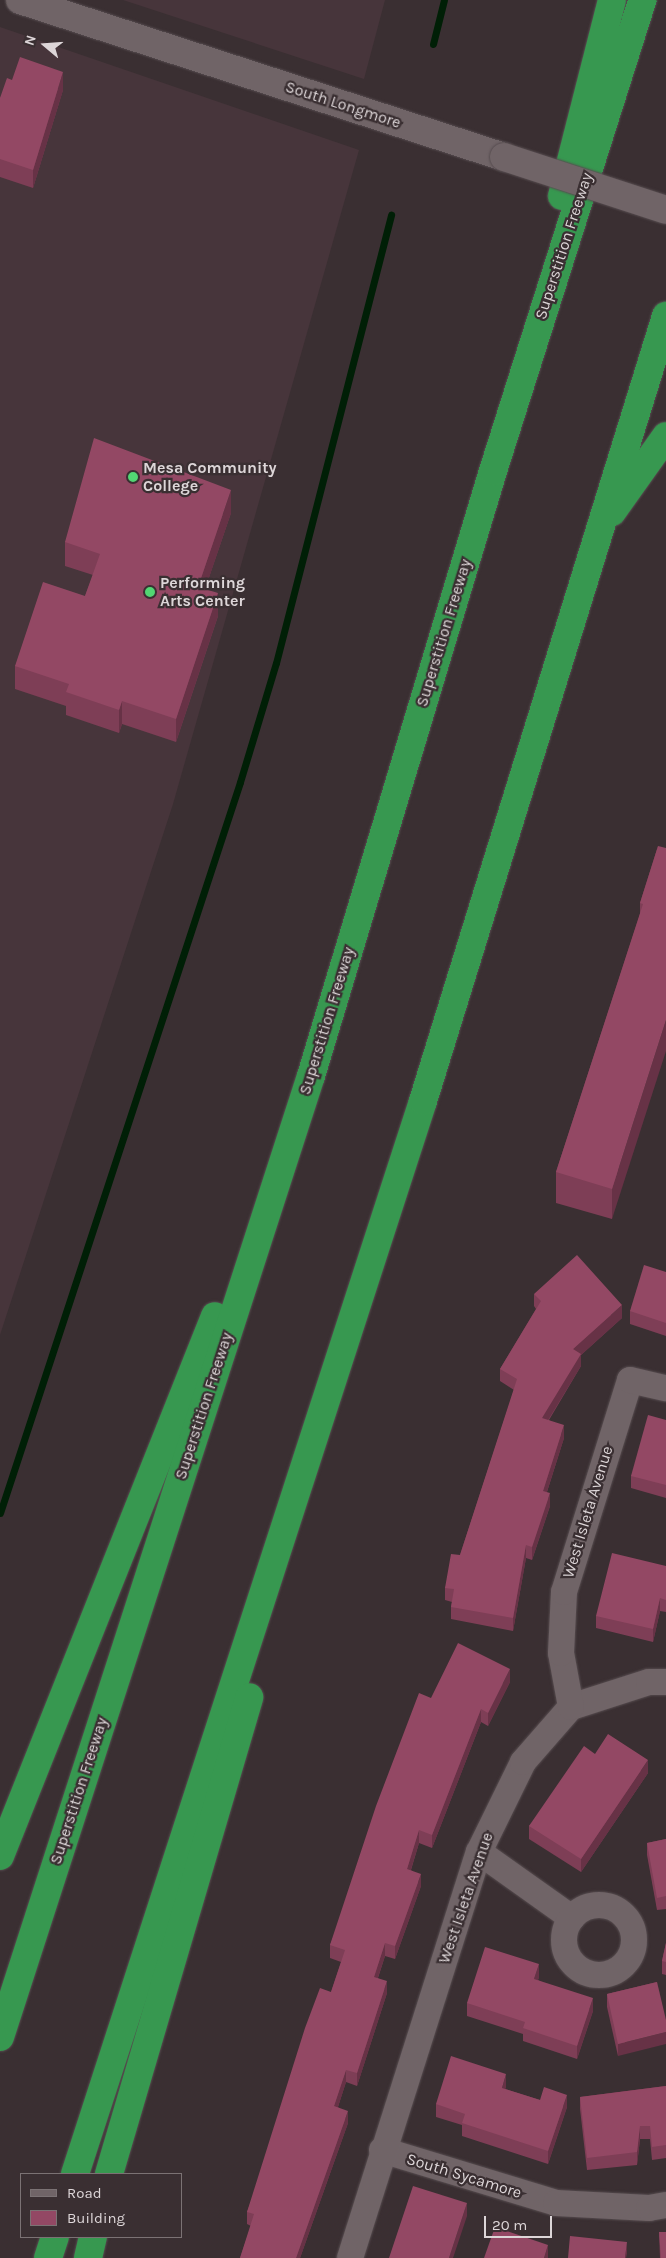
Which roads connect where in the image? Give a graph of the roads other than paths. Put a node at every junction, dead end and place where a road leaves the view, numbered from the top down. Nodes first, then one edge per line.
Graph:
1 (20, 0) edge
2 (612, 0) edge
3 (642, 0) edge
4 (666, 210) edge
5 (666, 316) edge
6 (666, 436) edge
7 (493, 471) junction
8 (597, 533) junction
9 (311, 1076) junction
10 (424, 1101) junction
11 (666, 1388) edge
12 (666, 1682) edge
13 (571, 1707) junction
14 (479, 1852) junction
15 (0, 1856) edge
16 (572, 1918) dead end
17 (0, 2037) edge
18 (382, 2150) junction
19 (75, 2173) edge
20 (109, 2173) edge
21 (666, 2205) edge
22 (55, 2238) edge
23 (93, 2238) edge
24 (48, 2258) edge
25 (88, 2258) edge
26 (350, 2258) edge

1 - 4 street, South Longmore, bridge
2 - 7 highway
3 - 7 highway, Superstition Freeway
5 - 8 highway
6 - 8 highway
7 - 9 highway, Superstition Freeway
8 - 10 highway
9 - 15 highway
9 - 17 highway, Superstition Freeway
10 - 19 highway
10 - 20 highway
11 - 13 street, West Isleta Avenue
12 - 13 street
13 - 14 street, West Isleta Avenue
14 - 16 street
14 - 18 street, West Isleta Avenue
18 - 21 street, South Sycamore
18 - 26 street, West Isleta Avenue
22 - 24 highway
23 - 25 highway

